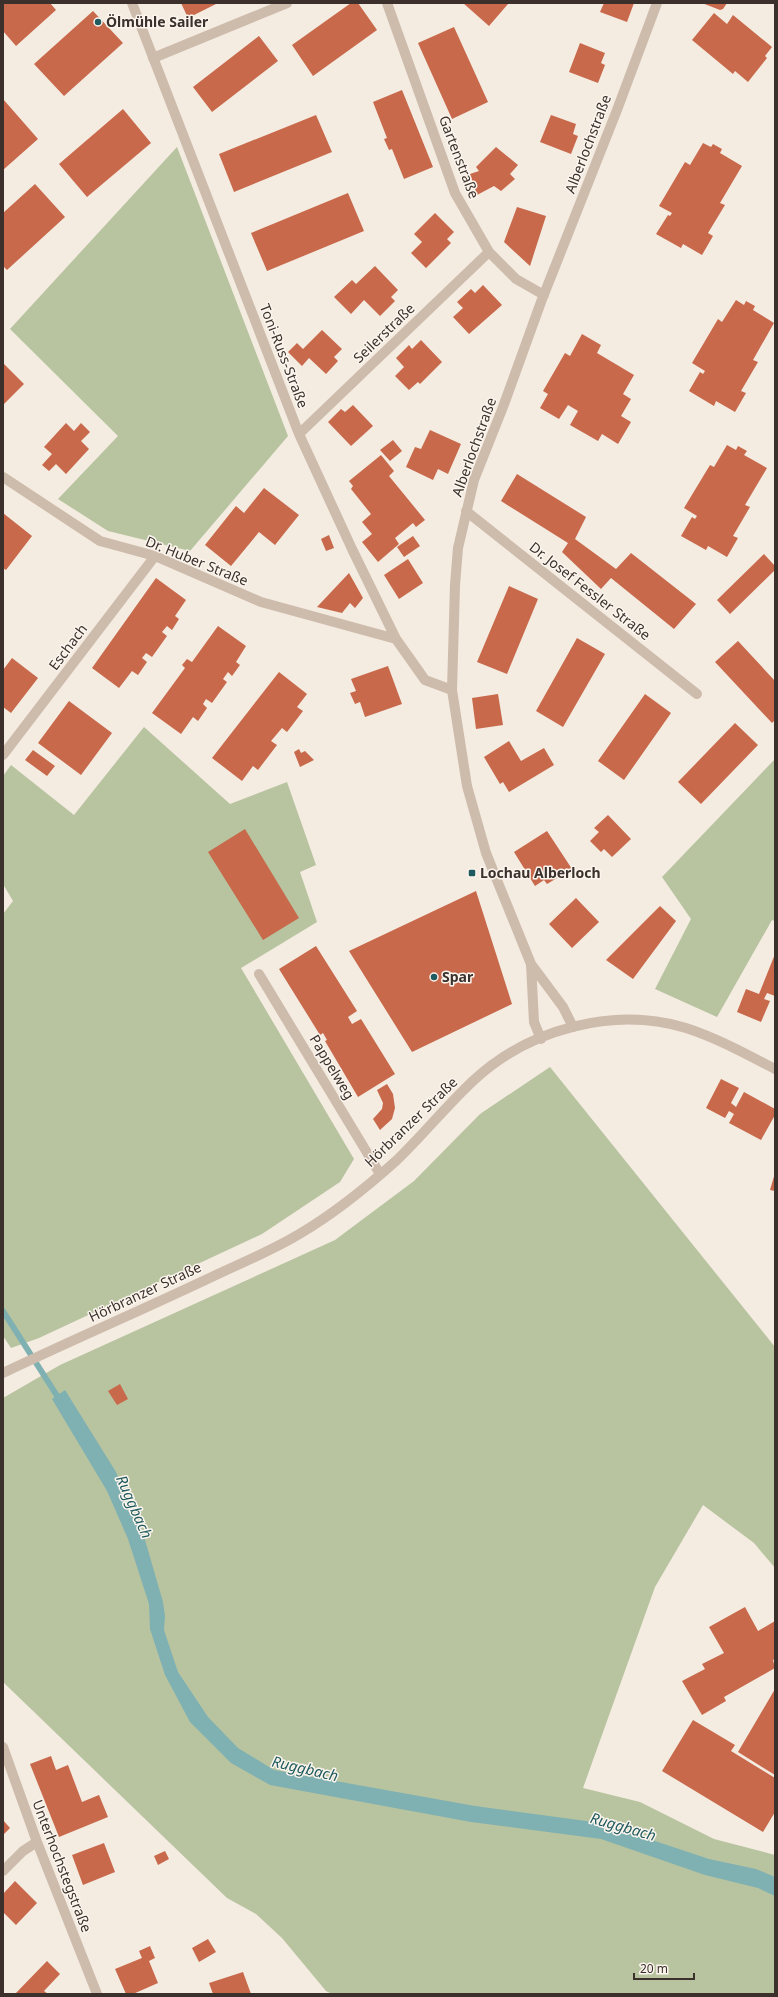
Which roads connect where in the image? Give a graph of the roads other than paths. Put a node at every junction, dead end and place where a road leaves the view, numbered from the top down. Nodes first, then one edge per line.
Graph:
1 (132, 3) edge
2 (287, 3) edge
3 (657, 3) edge
4 (390, 5) edge
5 (153, 58) junction
6 (489, 252) junction
7 (544, 295) junction
8 (299, 434) junction
9 (3, 477) edge
10 (466, 511) junction
11 (155, 556) junction
12 (396, 639) junction
13 (452, 690) junction
14 (697, 694) dead end
15 (3, 754) edge
16 (531, 964) junction
17 (259, 974) dead end
18 (573, 1027) junction
19 (541, 1039) junction
20 (775, 1069) edge
21 (380, 1174) junction
22 (3, 1373) edge
23 (3, 1747) edge
24 (37, 1842) junction
25 (3, 1871) edge
26 (97, 1994) edge

1 - 5 street, Toni-Russ-Straße
2 - 5 street
3 - 7 street, Alberlochstraße
4 - 6 street, Gartenstraße
5 - 8 street, Toni-Russ-Straße
6 - 7 street, Gartenstraße
6 - 8 street, Seilerstraße
7 - 10 street, Alberlochstraße
8 - 12 street, Toni-Russ-Straße
9 - 11 street, Dr. Huber Straße
10 - 13 street, Alberlochstraße
10 - 14 street, Dr. Josef Fessler Straße
11 - 12 street, Dr. Huber Straße
11 - 15 street, Eschach
12 - 13 street, Toni-Russ-Straße
13 - 16 street, Alberlochstraße
16 - 18 street, Alberlochstraße
16 - 19 street, Alberlochstraße
17 - 21 street, Pappelweg
18 - 19 street, Hörbranzer Straße
18 - 20 street, Hörbranzer Straße
19 - 21 street, Hörbranzer Straße
21 - 22 street, Hörbranzer Straße
23 - 24 street, Unterhochstegstraße
24 - 25 street
24 - 26 street, Unterhochstegstraße

